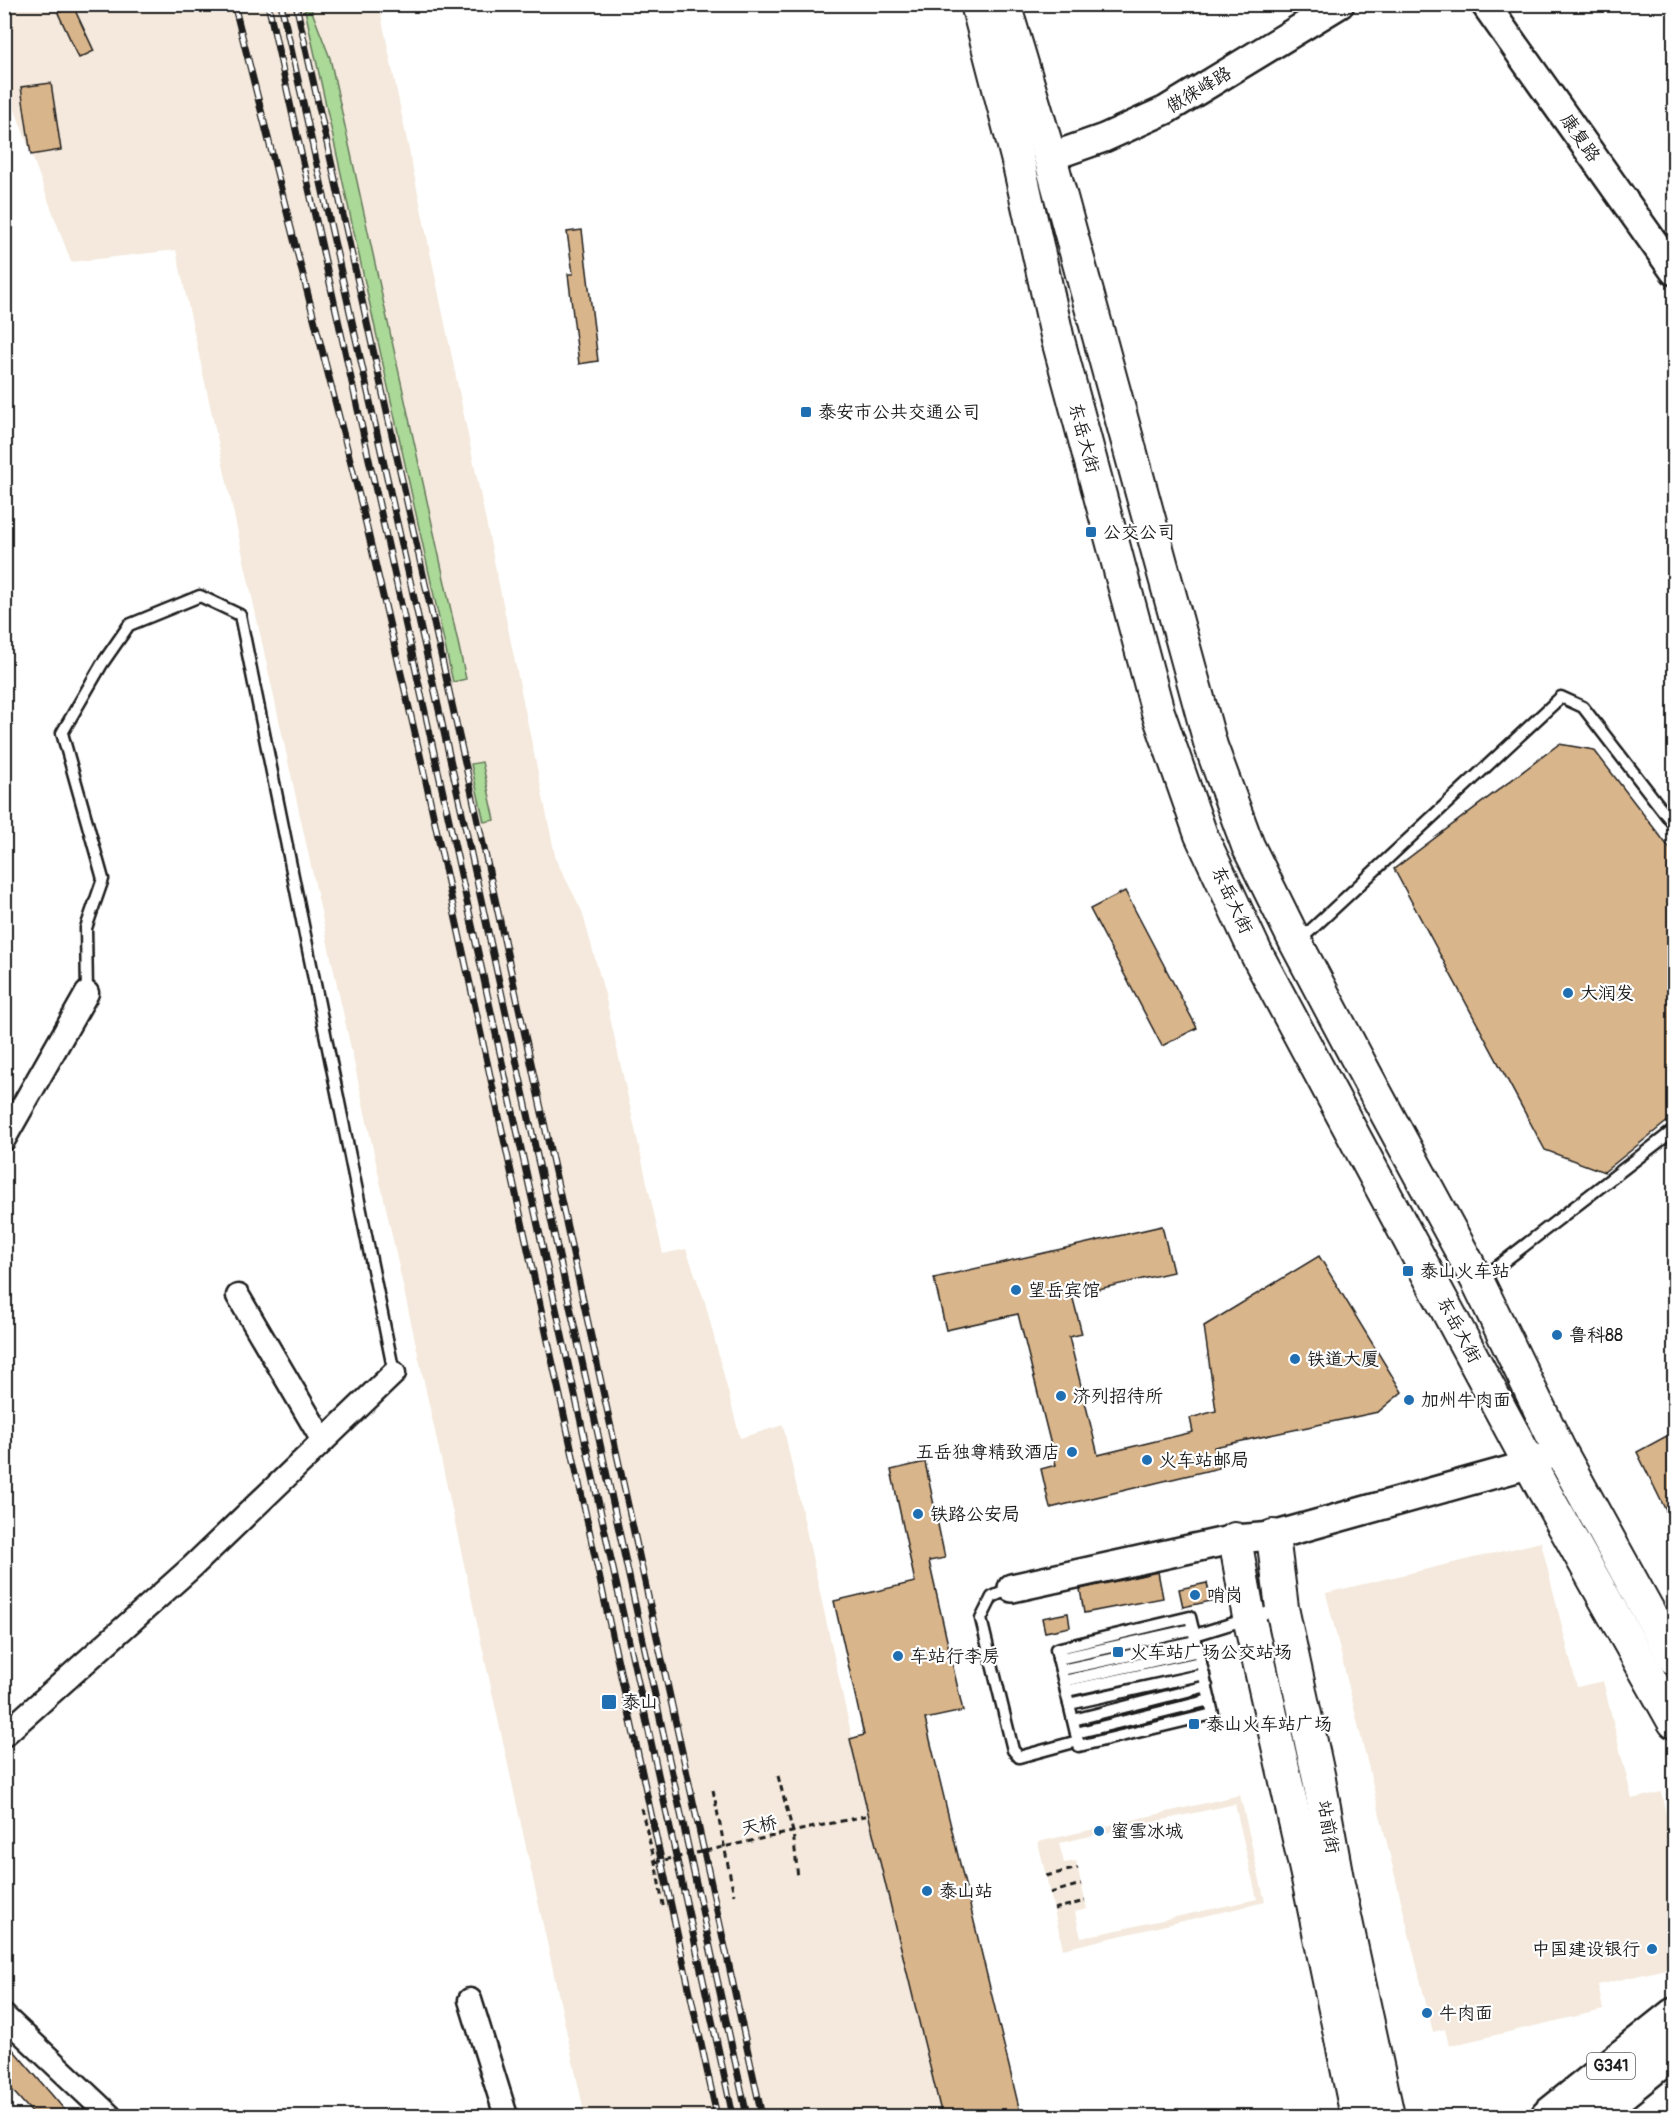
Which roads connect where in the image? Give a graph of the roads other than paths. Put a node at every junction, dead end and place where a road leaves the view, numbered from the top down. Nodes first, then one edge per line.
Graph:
1 (977, 4) edge
2 (1004, 4) edge
3 (1340, 4) edge
4 (1485, 4) edge
5 (1050, 157) junction
6 (1019, 165) junction
7 (1674, 271) edge
8 (1674, 825) edge
9 (1296, 943) junction
10 (87, 993) joint
11 (1674, 1130) edge
12 (4, 1139) edge
13 (1478, 1282) junction
14 (238, 1296) dead end
15 (394, 1373) joint
16 (323, 1441) junction
17 (1559, 1449) junction
18 (1531, 1464) junction
19 (1273, 1536) junction
20 (1235, 1539) junction
21 (1012, 1588) joint
22 (1282, 1608) junction
23 (1250, 1617) junction
24 (1196, 1643) junction
25 (1674, 1658) edge
26 (1204, 1674) junction
27 (1062, 1675) junction
28 (1207, 1686) junction
29 (1069, 1704) junction
30 (1073, 1720) junction
31 (1674, 1722) edge
32 (4, 1735) edge
33 (1077, 1737) junction
34 (470, 2000) dead end
35 (1674, 2015) edge
36 (4, 2016) edge
37 (1674, 2051) edge
38 (110, 2116) edge
39 (506, 2116) edge
40 (1357, 2116) edge
41 (1388, 2116) edge
42 (1548, 2116) edge
43 (1593, 2116) edge

1 - 6 main road, 东岳大街
2 - 5 main road, 东岳大街
3 - 5 street, 傲徕峰路
4 - 7 street, 康复路
5 - 6 main road
5 - 9 main road, 东岳大街
6 - 18 main road, 东岳大街
8 - 9 lane
9 - 13 main road, 东岳大街
10 - 12 street
10 - 15 lane
11 - 13 lane
13 - 17 main road, 东岳大街
14 - 16 street
15 - 16 street
16 - 32 street
17 - 18 street
17 - 25 main road, 东岳大街
18 - 19 street
18 - 31 main road, 东岳大街
19 - 20 street
19 - 22 main road, 站前街
20 - 21 street
20 - 23 main road, 站前街
21 - 33 lane
22 - 23 lane
22 - 41 main road, 站前街
23 - 24 lane
23 - 40 main road, 站前街
24 - 26 lane
24 - 27 lane
24 - 27 lane
24 - 27 lane
26 - 28 lane
26 - 29 lane
27 - 29 lane
28 - 30 lane
28 - 33 lane
29 - 30 lane
30 - 33 lane
34 - 39 street
35 - 42 highway, G341
36 - 38 street
37 - 43 highway, G341

